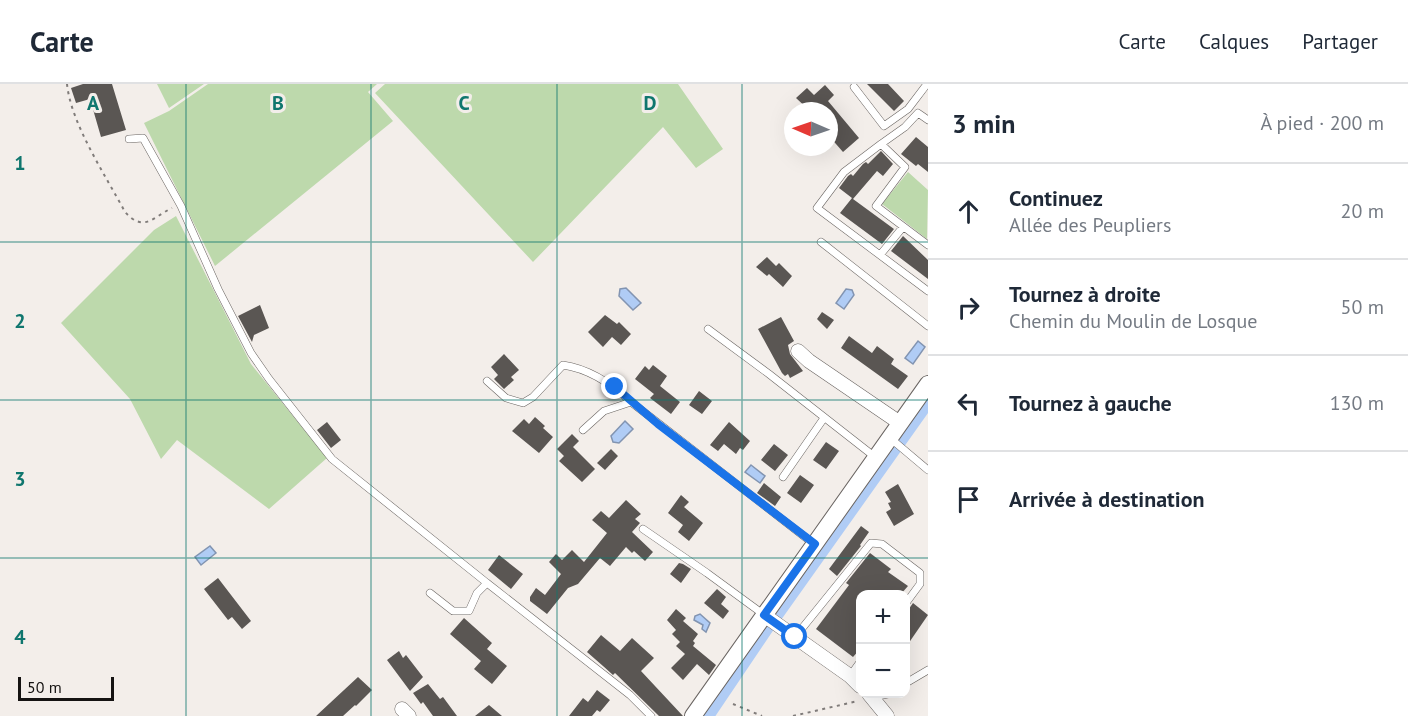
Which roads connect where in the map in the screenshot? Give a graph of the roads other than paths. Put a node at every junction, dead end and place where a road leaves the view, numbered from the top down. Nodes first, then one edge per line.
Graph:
1 (927, 84) edge
2 (854, 87) dead end
3 (928, 120) edge
4 (129, 139) dead end
5 (881, 144) junction
6 (903, 226) junction
7 (821, 242) dead end
8 (928, 245) edge
9 (880, 255) junction
10 (928, 291) edge
11 (928, 326) edge
12 (708, 329) dead end
13 (798, 351) dead end
14 (487, 381) dead end
15 (928, 384) edge
16 (631, 402) junction
17 (824, 417) junction
18 (900, 423) junction
19 (583, 430) dead end
20 (895, 443) junction
21 (876, 458) junction
22 (928, 470) edge
23 (783, 477) dead end
24 (643, 529) dead end
25 (815, 544) junction
26 (488, 583) junction
27 (430, 593) dead end
28 (910, 598) edge
29 (770, 619) junction
30 (795, 637) junction
31 (856, 668) edge
32 (928, 670) edge
33 (850, 676) junction
34 (856, 681) edge
35 (910, 681) edge
36 (873, 698) edge
37 (651, 716) edge
38 (693, 716) edge
39 (887, 716) edge

1 - 2 lane
3 - 5 lane
4 - 26 lane
5 - 6 lane
5 - 9 lane
6 - 8 lane
6 - 9 lane
7 - 11 lane
9 - 10 lane
12 - 17 lane
13 - 18 street
14 - 16 lane
15 - 18 street
16 - 19 lane
16 - 25 lane
17 - 21 lane
17 - 23 lane
18 - 20 street
20 - 21 street
20 - 22 lane
21 - 25 street
24 - 29 lane
25 - 29 street
26 - 27 lane
26 - 37 lane
28 - 30 lane
29 - 30 street
29 - 38 street
30 - 33 street
31 - 33 lane
32 - 35 lane
33 - 34 street
36 - 39 street

